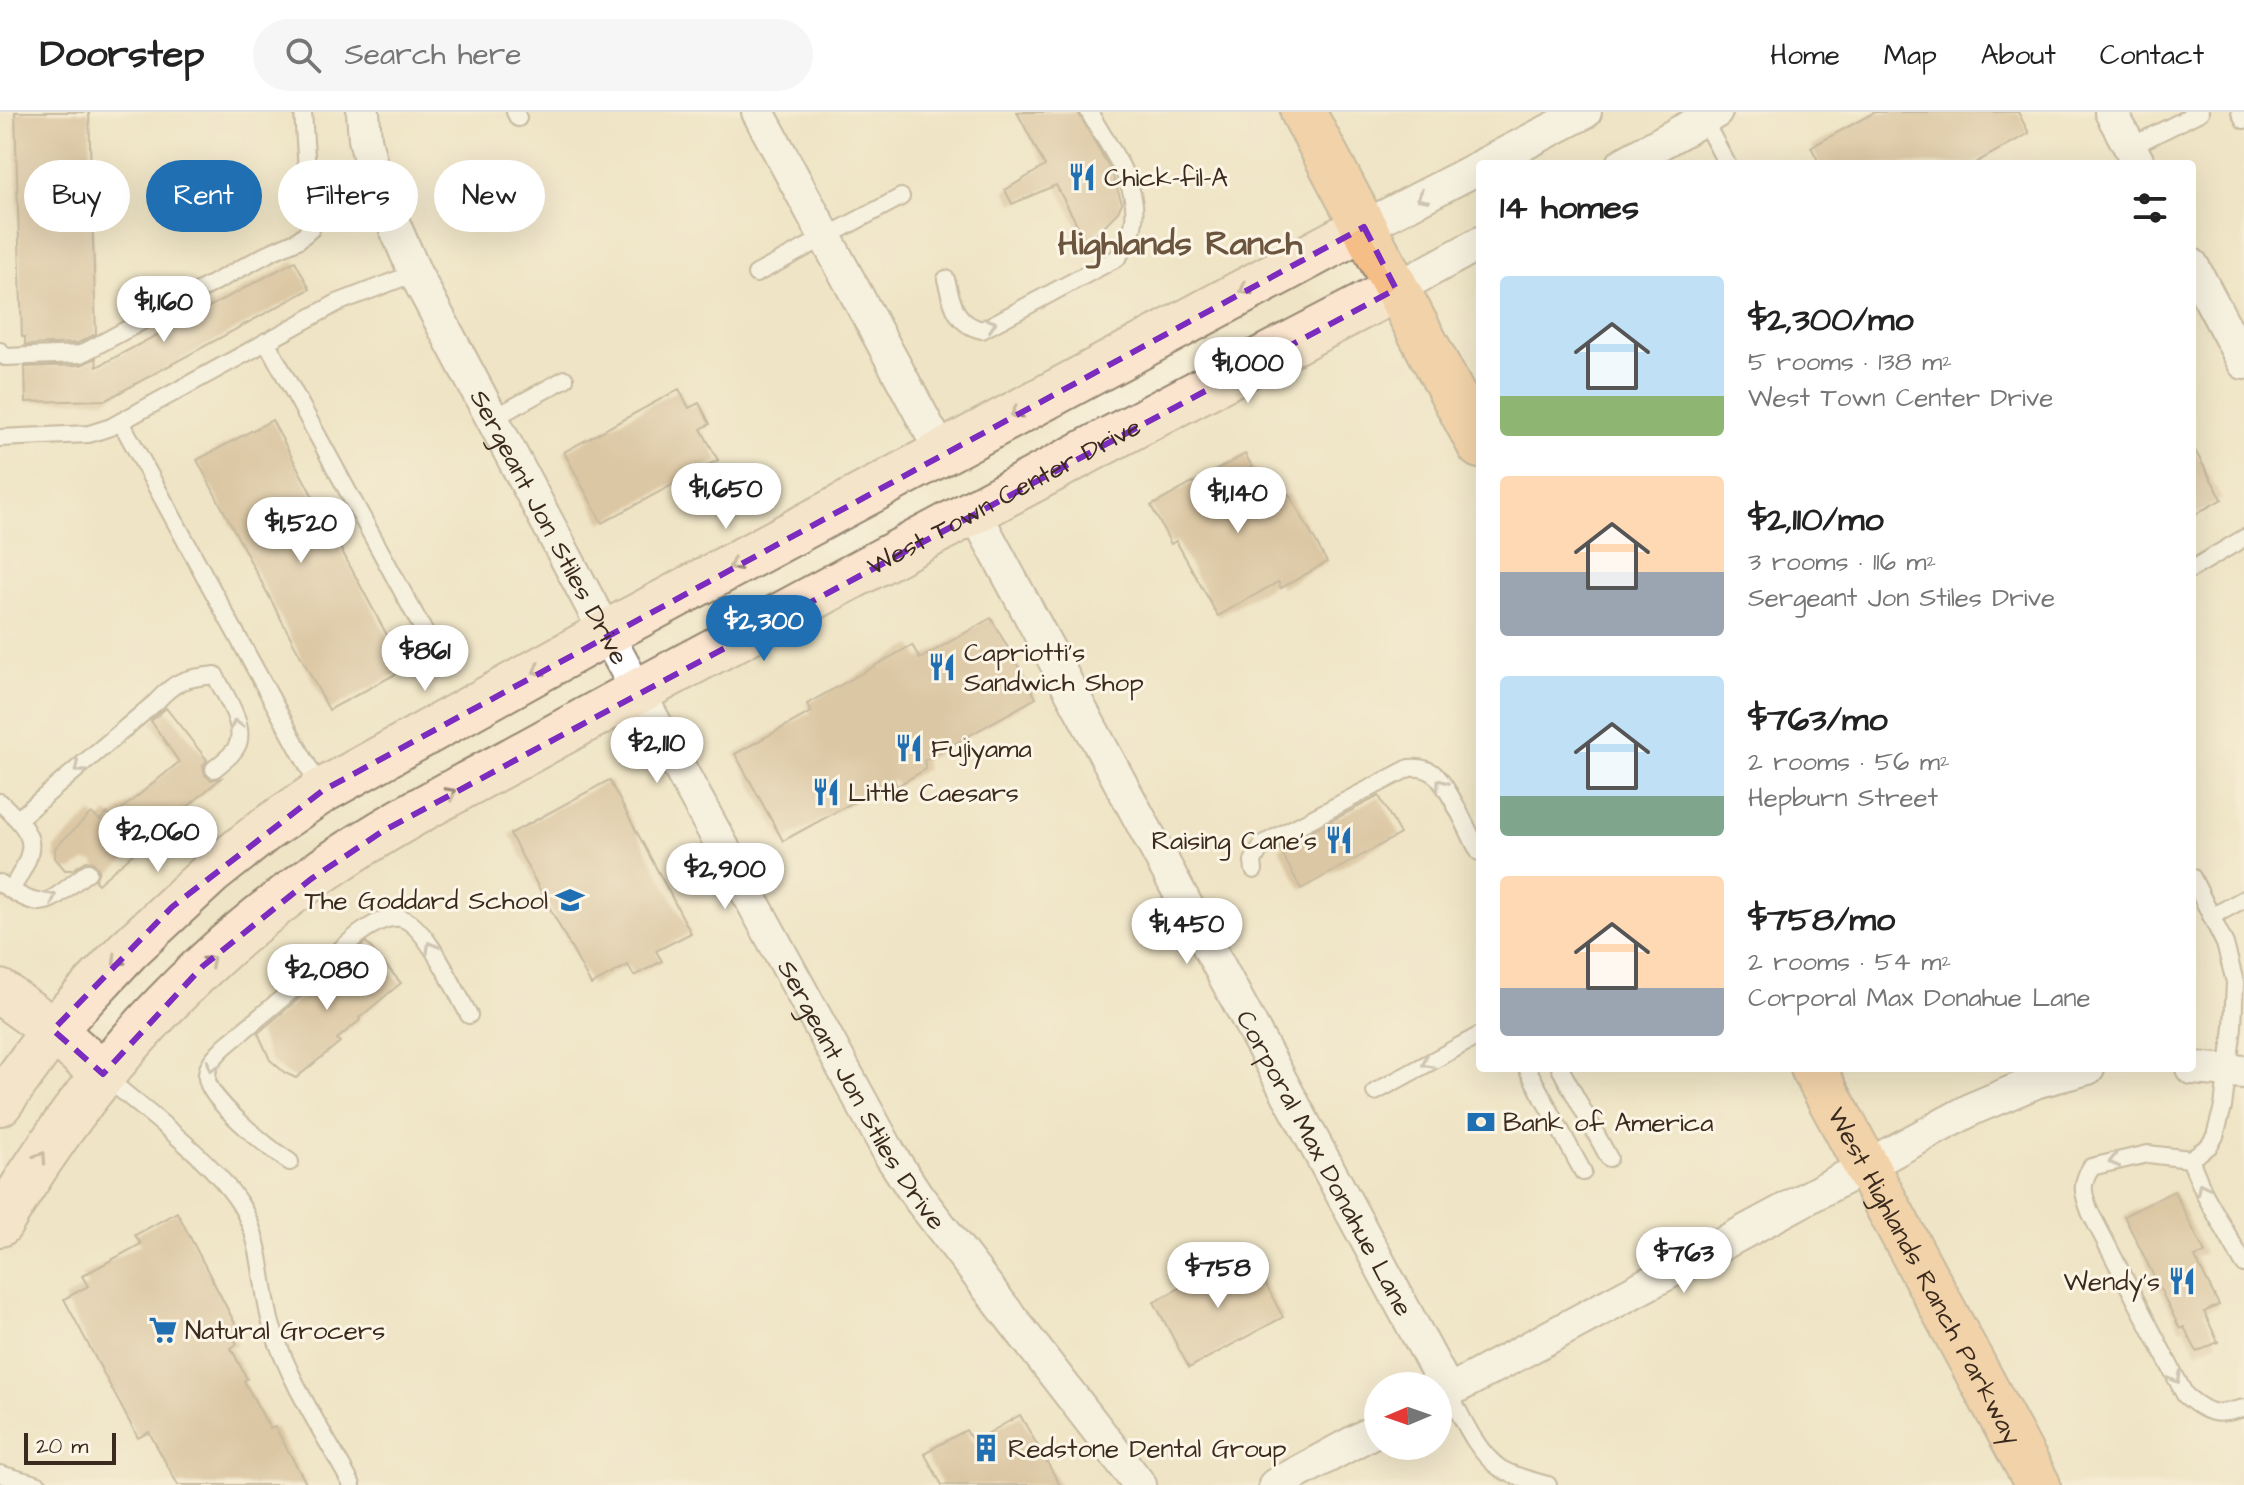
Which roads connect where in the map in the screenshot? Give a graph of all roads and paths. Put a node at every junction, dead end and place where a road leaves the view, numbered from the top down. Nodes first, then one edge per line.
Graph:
1 (303, 112) edge
2 (363, 112) edge
3 (758, 112) edge
4 (1089, 112) edge
5 (1303, 112) edge
6 (1585, 112) edge
7 (2111, 112) edge
8 (2200, 112) edge
9 (2240, 112) edge
10 (1706, 114) edge
11 (2244, 120) edge
12 (2134, 156) edge
13 (1493, 160) edge
14 (1630, 160) edge
15 (1725, 160) edge
16 (1476, 169) edge
17 (901, 197) dead end
18 (1364, 227) junction
19 (825, 237) junction
20 (1476, 245) edge
21 (415, 273) junction
22 (2196, 273) edge
23 (756, 274) dead end
24 (946, 279) dead end
25 (1396, 289) junction
26 (266, 341) junction
27 (0, 351) edge
28 (2244, 363) edge
29 (565, 379) dead end
30 (492, 419) junction
31 (121, 422) junction
32 (0, 438) edge
33 (1476, 439) edge
34 (942, 453) junction
35 (975, 513) junction
36 (2244, 538) edge
37 (2196, 567) edge
38 (425, 633) dead end
39 (606, 633) junction
40 (638, 691) junction
41 (214, 769) dead end
42 (322, 791) junction
43 (0, 802) edge
44 (18, 819) junction
45 (1476, 846) edge
46 (1254, 870) dead end
47 (88, 872) dead end
48 (2196, 884) edge
49 (5, 887) edge
50 (2244, 899) edge
51 (2213, 916) junction
52 (0, 992) edge
53 (469, 1015) dead end
54 (53, 1030) junction
55 (1476, 1037) edge
56 (2196, 1068) edge
57 (2236, 1071) edge
58 (1529, 1072) edge
59 (1562, 1072) edge
60 (1815, 1072) edge
61 (2073, 1072) edge
62 (103, 1074) junction
63 (1375, 1092) dead end
64 (0, 1103) edge
65 (1609, 1158) dead end
66 (2190, 1159) junction
67 (290, 1162) dead end
68 (1865, 1165) junction
69 (1583, 1172) dead end
70 (0, 1224) edge
71 (2244, 1264) edge
72 (1431, 1372) edge
73 (1452, 1389) edge
74 (1452, 1407) edge
75 (2244, 1408) edge
76 (1364, 1437) edge
77 (0, 1474) edge
78 (39, 1485) edge
79 (352, 1485) edge
80 (1140, 1485) edge
81 (1275, 1485) edge
82 (1548, 1485) edge
83 (2038, 1485) edge

1 - 27 lane
2 - 21 street, Sergeant Jon Stiles Drive
3 - 19 street
24 -> 4 lane
5 - 18 main road
6 - 13 street
7 - 12 street
8 - 12 lane
9 - 11 lane
10 - 14 street
10 - 15 lane
16 -> 18 street
17 - 19 lane
18 - 25 main road
18 -> 34 street
19 - 23 lane
19 - 34 street
20 - 25 street
21 - 26 lane
21 - 30 street, Sergeant Jon Stiles Drive
22 - 28 street
25 - 33 main road
25 - 35 street, West Town Center Drive
26 - 31 lane
26 - 38 lane
29 - 30 lane
30 - 39 street, Sergeant Jon Stiles Drive
31 - 32 lane
31 - 42 lane
34 -> 39 street
35 - 40 street, West Town Center Drive
35 - 72 street, Corporal Max Donahue Lane
36 - 37 lane
39 - 40 street, Sergeant Jon Stiles Drive
39 -> 42 street
62 -> 40 street, West Town Center Drive
40 - 80 street, Sergeant Jon Stiles Drive
41 -> 44 lane
42 -> 54 street
43 - 44 lane
44 - 49 lane
45 -> 46 lane
49 -> 47 lane
48 - 51 lane
50 - 51 lane
51 - 57 lane
52 - 54 street
53 -> 67 lane
54 - 62 street
54 - 64 street
55 -> 63 lane
56 - 57 street
57 - 66 lane
58 - 69 lane
59 - 65 lane
60 - 68 main road, West Highlands Ranch Parkway
61 - 68 street
70 -> 62 street, West Town Center Drive
62 - 79 lane
71 -> 66 lane
66 -> 75 lane
68 - 73 street
68 - 83 main road, West Highlands Ranch Parkway
74 - 82 lane
76 - 81 street
77 - 78 lane

